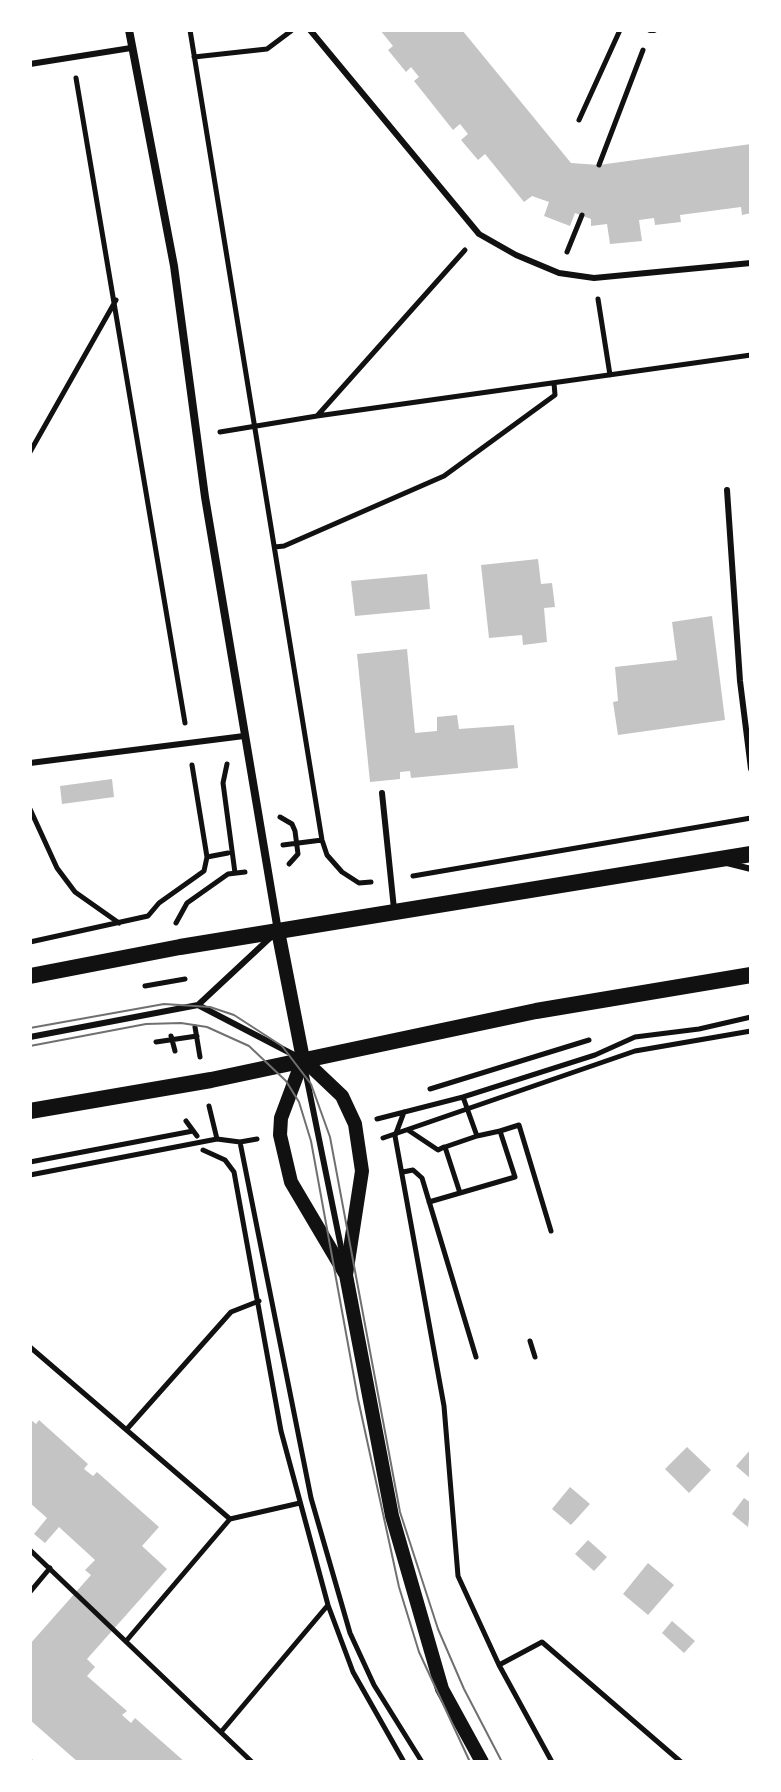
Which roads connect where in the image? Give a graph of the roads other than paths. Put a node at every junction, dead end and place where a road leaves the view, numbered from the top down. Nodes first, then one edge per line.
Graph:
1 (129, 30) edge
2 (310, 30) edge
3 (131, 48) junction
4 (30, 64) edge
5 (751, 263) edge
6 (727, 490) dead end
7 (244, 736) junction
8 (30, 763) edge
9 (751, 769) edge
10 (382, 793) dead end
11 (751, 854) edge
12 (714, 860) junction
13 (751, 869) edge
14 (395, 913) junction
15 (278, 931) junction
16 (751, 975) edge
17 (30, 976) edge
18 (198, 1005) junction
19 (30, 1037) edge
20 (303, 1059) junction
21 (30, 1111) edge
22 (346, 1275) junction
23 (482, 1762) edge

1 - 3 street
2 - 5 lane
3 - 4 lane
3 - 7 street
6 - 9 lane
7 - 8 lane
7 - 15 street
10 - 14 lane
11 - 12 main road
12 - 13 lane
12 - 14 main road
14 - 15 main road
15 - 17 main road
15 - 18 lane
15 - 20 street
16 - 20 main road
18 - 19 lane
18 - 20 lane
20 - 21 main road
20 - 22 lane
20 - 22 street
20 - 22 street
22 - 23 street

